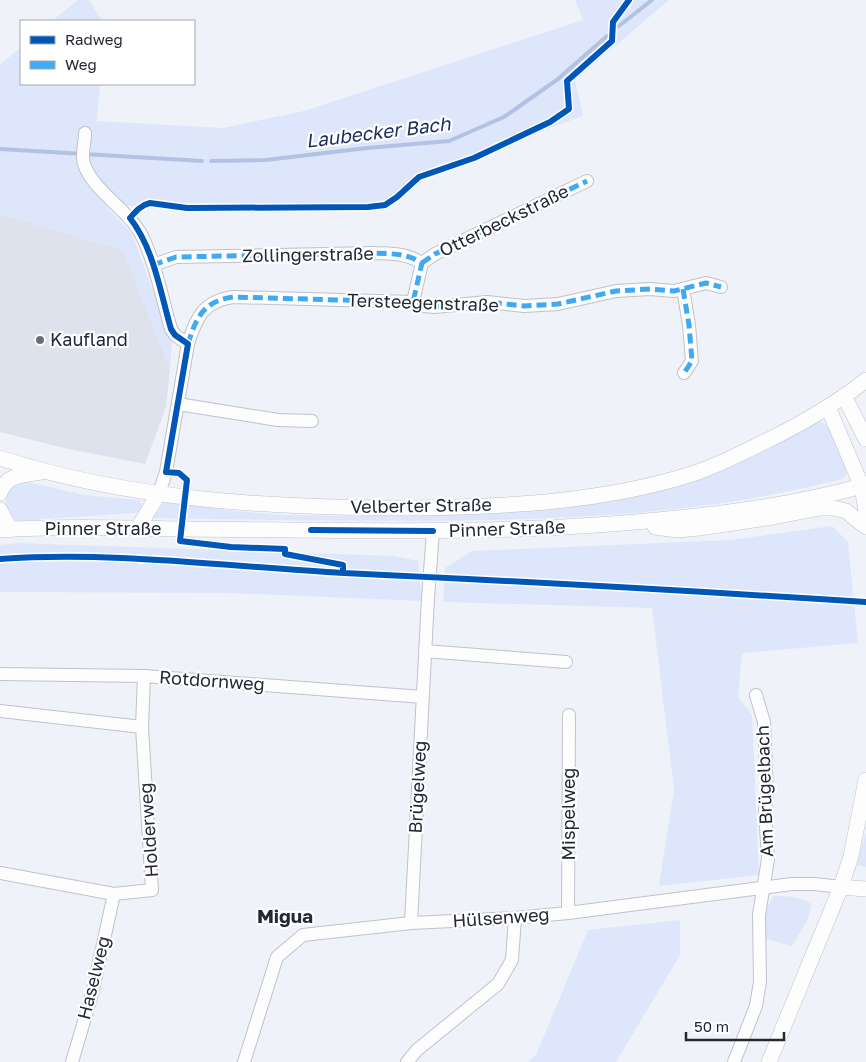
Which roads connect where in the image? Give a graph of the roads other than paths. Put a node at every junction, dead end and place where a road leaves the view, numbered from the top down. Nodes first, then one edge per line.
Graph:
1 (86, 133) dead end
2 (588, 181) dead end
3 (422, 263) junction
4 (153, 265) junction
5 (721, 286) dead end
6 (683, 289) junction
7 (413, 302) junction
8 (188, 344) junction
9 (684, 373) dead end
10 (866, 380) edge
11 (844, 396) junction
12 (178, 404) junction
13 (828, 407) junction
14 (312, 421) dead end
15 (866, 439) edge
16 (0, 458) edge
17 (48, 472) junction
18 (864, 486) edge
19 (0, 493) edge
20 (159, 493) junction
21 (0, 510) edge
22 (866, 511) edge
23 (637, 523) junction
24 (866, 527) edge
25 (138, 528) junction
26 (6, 530) edge
27 (433, 531) junction
28 (425, 651) junction
29 (566, 662) dead end
30 (0, 674) edge
31 (144, 676) junction
32 (756, 694) dead end
33 (423, 697) junction
34 (0, 711) edge
35 (569, 715) dead end
36 (142, 727) junction
37 (866, 780) edge
38 (0, 873) edge
39 (842, 886) junction
40 (764, 888) junction
41 (866, 889) edge
42 (114, 894) junction
43 (568, 913) junction
44 (515, 918) junction
45 (411, 923) junction
46 (72, 1062) edge
47 (244, 1062) edge
48 (407, 1062) edge
49 (734, 1062) edge
50 (769, 1062) edge

1 - 4 street
2 - 3 street, Otterbeckstraße
3 - 4 street, Zollingerstraße
3 - 7 street
4 - 8 street
5 - 6 street, Tersteegenstraße
6 - 7 street, Tersteegenstraße
6 - 9 street
7 - 8 street, Tersteegenstraße
8 - 12 street, Tersteegenstraße
10 - 11 street, Velberter Straße
11 - 13 street, Velberter Straße
11 - 15 street
12 - 14 street
12 - 20 street, Tersteegenstraße
13 - 18 street
13 - 20 street, Velberter Straße
16 - 17 street, Velberter Straße
17 - 19 street
17 - 20 street, Velberter Straße
18 - 22 street
18 - 23 street, Pinner Straße
20 - 25 street
21 - 26 street
23 - 24 street
23 - 27 street, Pinner Straße
25 - 26 street, Pinner Straße
25 - 27 street, Pinner Straße
27 - 28 street, Brügelweg
28 - 29 street
28 - 33 street, Brügelweg
30 - 31 street, Rotdornweg
31 - 33 street, Rotdornweg
31 - 36 street, Holderweg
32 - 40 street, Am Brügelbach
33 - 45 street, Brügelweg
34 - 36 street
35 - 43 street, Mispelweg
36 - 42 street, Holderweg
37 - 39 street
38 - 42 street, Holderweg
39 - 40 street, Hülsenweg
39 - 41 street
39 - 50 street
40 - 43 street, Hülsenweg
40 - 49 street, Am Brügelbach
42 - 46 street, Haselweg
43 - 44 street, Hülsenweg
44 - 45 street, Hülsenweg
44 - 48 street
45 - 47 street, Hülsenweg

